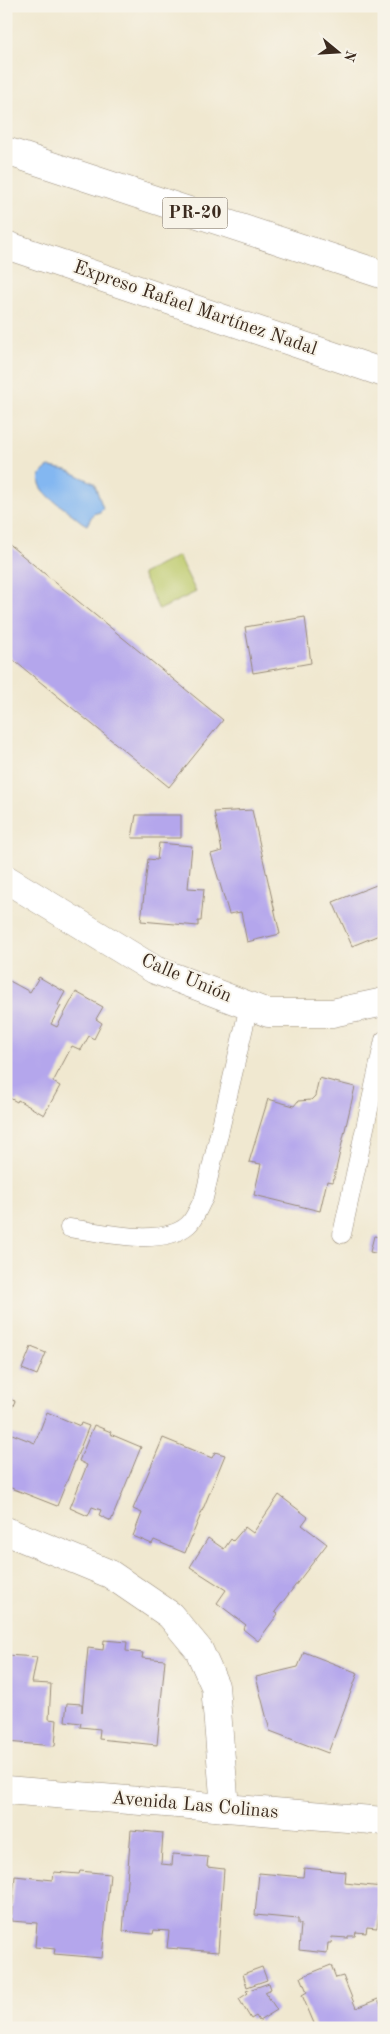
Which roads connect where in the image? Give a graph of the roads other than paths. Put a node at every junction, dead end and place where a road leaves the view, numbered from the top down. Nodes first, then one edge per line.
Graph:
1 (6, 151) edge
2 (6, 245) edge
3 (384, 275) edge
4 (384, 373) edge
5 (6, 879) edge
6 (384, 1002) edge
7 (249, 1006) junction
8 (384, 1040) edge
9 (69, 1228) dead end
10 (342, 1234) dead end
11 (6, 1531) edge
12 (6, 1790) edge
13 (224, 1808) junction
14 (384, 1821) edge

1 - 3 main road, PR-20
2 - 4 main road, Expreso Rafael Martínez Nadal
5 - 7 main road, Calle Unión
6 - 7 main road, Calle Unión
7 - 9 lane
8 - 10 lane
11 - 13 main road
12 - 13 main road, Avenida Las Colinas
13 - 14 main road, Avenida Las Colinas

